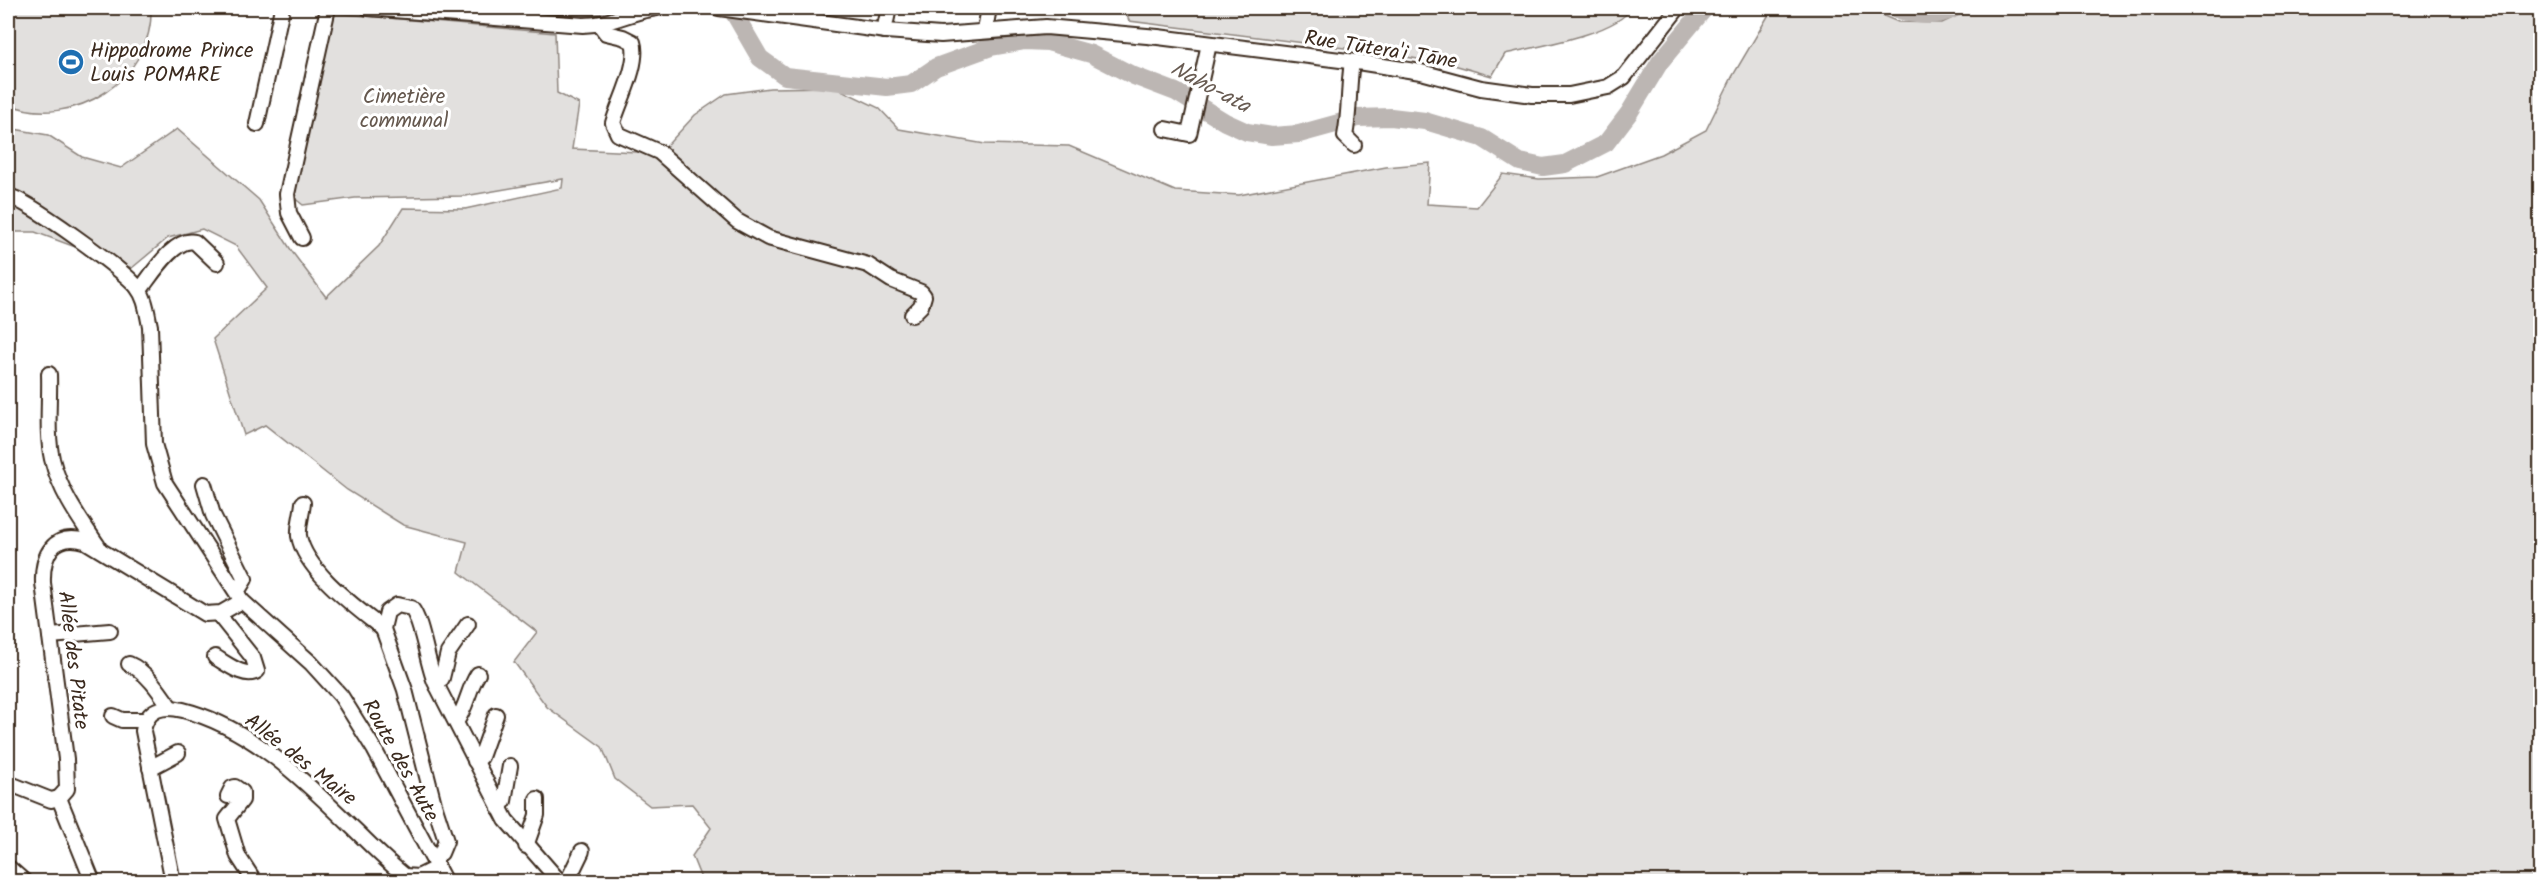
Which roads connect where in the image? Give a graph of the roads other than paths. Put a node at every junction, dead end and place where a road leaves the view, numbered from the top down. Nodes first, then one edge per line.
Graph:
1 (282, 8) edge
2 (328, 8) edge
3 (368, 8) edge
4 (657, 8) edge
5 (719, 8) edge
6 (824, 8) edge
7 (889, 8) edge
8 (989, 8) edge
9 (1678, 8) edge
10 (765, 11) edge
11 (822, 22) junction
12 (600, 25) junction
13 (986, 30) junction
14 (884, 31) junction
15 (1209, 44) junction
16 (1352, 62) junction
17 (257, 124) dead end
18 (1165, 129) dead end
19 (1354, 145) dead end
20 (8, 196) edge
21 (302, 238) dead end
22 (218, 263) dead end
23 (140, 290) junction
24 (912, 315) dead end
25 (49, 374) dead end
26 (204, 484) dead end
27 (303, 503) dead end
28 (102, 552) junction
29 (240, 596) junction
30 (218, 614) junction
31 (468, 624) dead end
32 (383, 629) junction
33 (110, 631) dead end
34 (50, 636) junction
35 (215, 657) dead end
36 (129, 664) dead end
37 (478, 674) dead end
38 (437, 686) junction
39 (170, 707) junction
40 (113, 716) dead end
41 (496, 716) dead end
42 (146, 720) junction
43 (456, 722) junction
44 (178, 753) dead end
45 (475, 761) junction
46 (510, 766) dead end
47 (150, 768) junction
48 (8, 783) edge
49 (228, 796) dead end
50 (59, 798) junction
51 (537, 799) dead end
52 (499, 808) junction
53 (526, 846) junction
54 (582, 851) dead end
55 (8, 867) edge
56 (436, 868) junction
57 (25, 882) edge
58 (93, 882) edge
59 (173, 882) edge
60 (255, 882) edge
61 (445, 882) edge
62 (560, 882) edge
63 (567, 882) edge

1 - 17 street
2 - 21 street
3 - 12 street
4 - 12 street
5 - 10 street, Rue Tūtera'i Tāne
6 - 11 street
7 - 14 street
8 - 13 street
9 - 16 street, Rue Tūtera'i Tāne
10 - 11 street, Rue Tūtera'i Tāne
11 - 14 street, Rue Tūtera'i Tāne
12 - 24 street
13 - 14 street, Rue Tūtera'i Tāne
13 - 15 street, Rue Tūtera'i Tāne
15 - 16 street, Rue Tūtera'i Tāne
15 - 18 street
16 - 19 street
20 - 23 street
22 - 23 street
23 - 29 street, Route des Aute
25 - 28 street
26 - 29 street
27 - 32 street
28 - 30 street, Allée des Pitate
28 - 34 street, Allée des Pitate
29 - 30 street
29 - 56 street, Route des Aute
30 - 35 street
31 - 38 street
32 - 38 street
32 - 56 street, Route des Aute
33 - 34 street
34 - 50 street, Allée des Pitate
36 - 39 street
37 - 43 street
38 - 43 street
39 - 42 street
39 - 56 street, Allée des Maire
40 - 42 street
41 - 45 street
42 - 47 street
43 - 45 street
44 - 47 street
45 - 52 street
46 - 52 street
47 - 59 street
48 - 50 street
49 - 60 street
50 - 58 street
51 - 53 street
52 - 53 street
53 - 62 street
54 - 63 street
55 - 57 street
56 - 61 street

